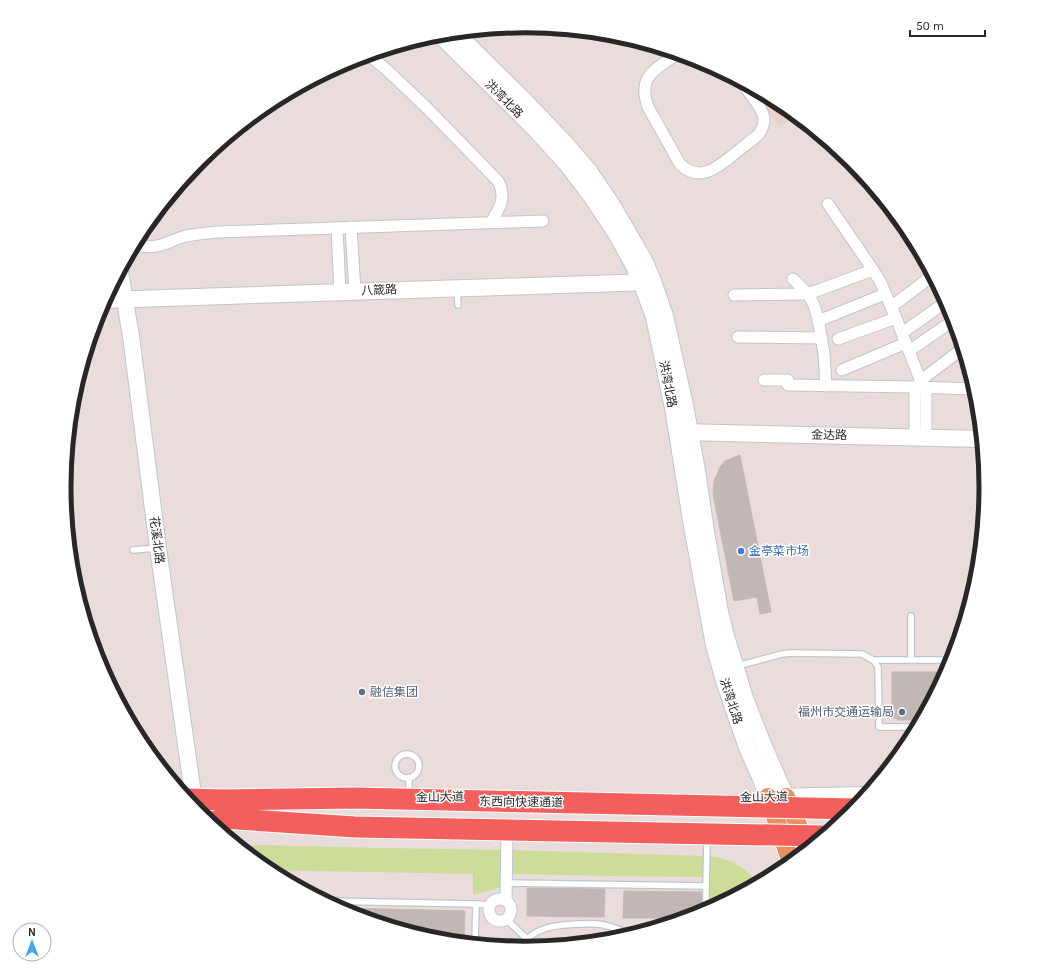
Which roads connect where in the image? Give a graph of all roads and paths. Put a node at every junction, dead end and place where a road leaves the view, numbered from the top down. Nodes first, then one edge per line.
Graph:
1 (461, 38) edge
2 (445, 40) edge
3 (672, 58) edge
4 (374, 59) edge
5 (748, 92) edge
6 (828, 204) dead end
7 (543, 221) dead end
8 (491, 222) junction
9 (351, 227) junction
10 (337, 228) junction
11 (142, 245) edge
12 (873, 270) junction
13 (794, 279) dead end
14 (928, 279) edge
15 (121, 280) edge
16 (647, 282) junction
17 (457, 288) junction
18 (348, 292) junction
19 (808, 294) junction
20 (885, 294) junction
21 (734, 295) dead end
22 (125, 299) junction
23 (112, 300) edge
24 (458, 305) dead end
25 (941, 306) edge
26 (891, 307) junction
27 (896, 318) junction
28 (818, 321) junction
29 (948, 323) edge
30 (902, 333) junction
31 (738, 337) dead end
32 (822, 338) junction
33 (838, 339) dead end
34 (907, 347) junction
35 (959, 352) edge
36 (842, 370) dead end
37 (764, 380) dead end
38 (921, 385) junction
39 (826, 386) junction
40 (968, 388) edge
41 (684, 432) junction
42 (920, 437) junction
43 (976, 439) edge
44 (158, 548) junction
45 (133, 550) dead end
46 (911, 616) dead end
47 (873, 660) junction
48 (911, 660) junction
49 (944, 660) edge
50 (728, 669) junction
51 (910, 727) edge
52 (409, 777) junction
53 (189, 792) edge
54 (857, 796) edge
55 (409, 797) junction
56 (768, 797) junction
57 (786, 797) junction
58 (195, 798) edge
59 (195, 798) edge
60 (845, 809) edge
61 (216, 819) edge
62 (222, 824) edge
63 (507, 828) junction
64 (811, 839) edge
65 (707, 842) junction
66 (784, 843) junction
67 (806, 843) edge
68 (806, 843) edge
69 (789, 856) edge
70 (506, 883) junction
71 (706, 886) junction
72 (506, 900) junction
73 (342, 902) edge
74 (706, 903) edge
75 (476, 904) junction
76 (490, 905) junction
77 (506, 919) junction
78 (621, 930) edge
79 (475, 938) edge
80 (527, 940) joint

1 - 16 main road, 洪湾北路
2 - 16 main road, 洪湾北路
3 - 5 street
4 - 8 street
6 - 12 street
7 - 8 street
8 - 9 street
9 - 10 street
9 - 18 street
10 - 11 street
10 - 18 street
12 - 19 street
12 - 20 street
13 - 19 street
14 - 26 street
15 - 22 main road, 花溪北路
16 - 17 main road, 八箴路
16 - 41 main road, 洪湾北路
17 - 18 main road, 八箴路
17 - 24 lane
18 - 22 main road, 八箴路
19 - 21 street
19 - 28 street
20 - 26 street
20 - 28 street
22 - 23 main road, 八箴路
22 - 44 main road, 花溪北路
25 - 30 street
26 - 27 street
27 - 30 street
27 - 33 street
28 - 32 street
29 - 34 street
30 - 34 street
31 - 32 street
32 - 39 street
34 - 36 street
34 - 38 street
35 - 38 street
37 - 39 street
38 - 39 street
38 - 40 street
38 - 42 street
41 - 42 main road, 金达路
41 - 50 main road, 洪湾北路
42 - 43 main road, 金达路
44 - 45 lane
44 - 53 main road, 花溪北路
46 - 48 lane
47 - 48 lane
47 - 50 lane
47 - 51 lane
48 - 49 lane
50 - 56 main road, 洪湾北路
50 - 57 main road, 洪湾北路
52 - 52 lane
52 - 55 lane
54 - 57 main road, 金山大道
55 - 56 main road, 金山大道
55 - 58 main road, 金山大道
56 - 57 main road, 金山大道
56 - 66 main road
57 - 64 main road
59 - 60 highway, 东西向快速通道, bridge
61 - 67 highway, bridge
62 - 63 main road
63 - 65 main road
63 - 70 street
65 - 66 main road
65 - 71 lane
66 - 68 main road
66 - 69 main road
70 - 71 lane
70 - 72 street
71 - 74 lane
72 - 76 street
72 - 77 street
73 - 75 lane
75 - 76 lane
75 - 79 lane
76 - 77 street
77 - 80 lane
78 - 80 lane

